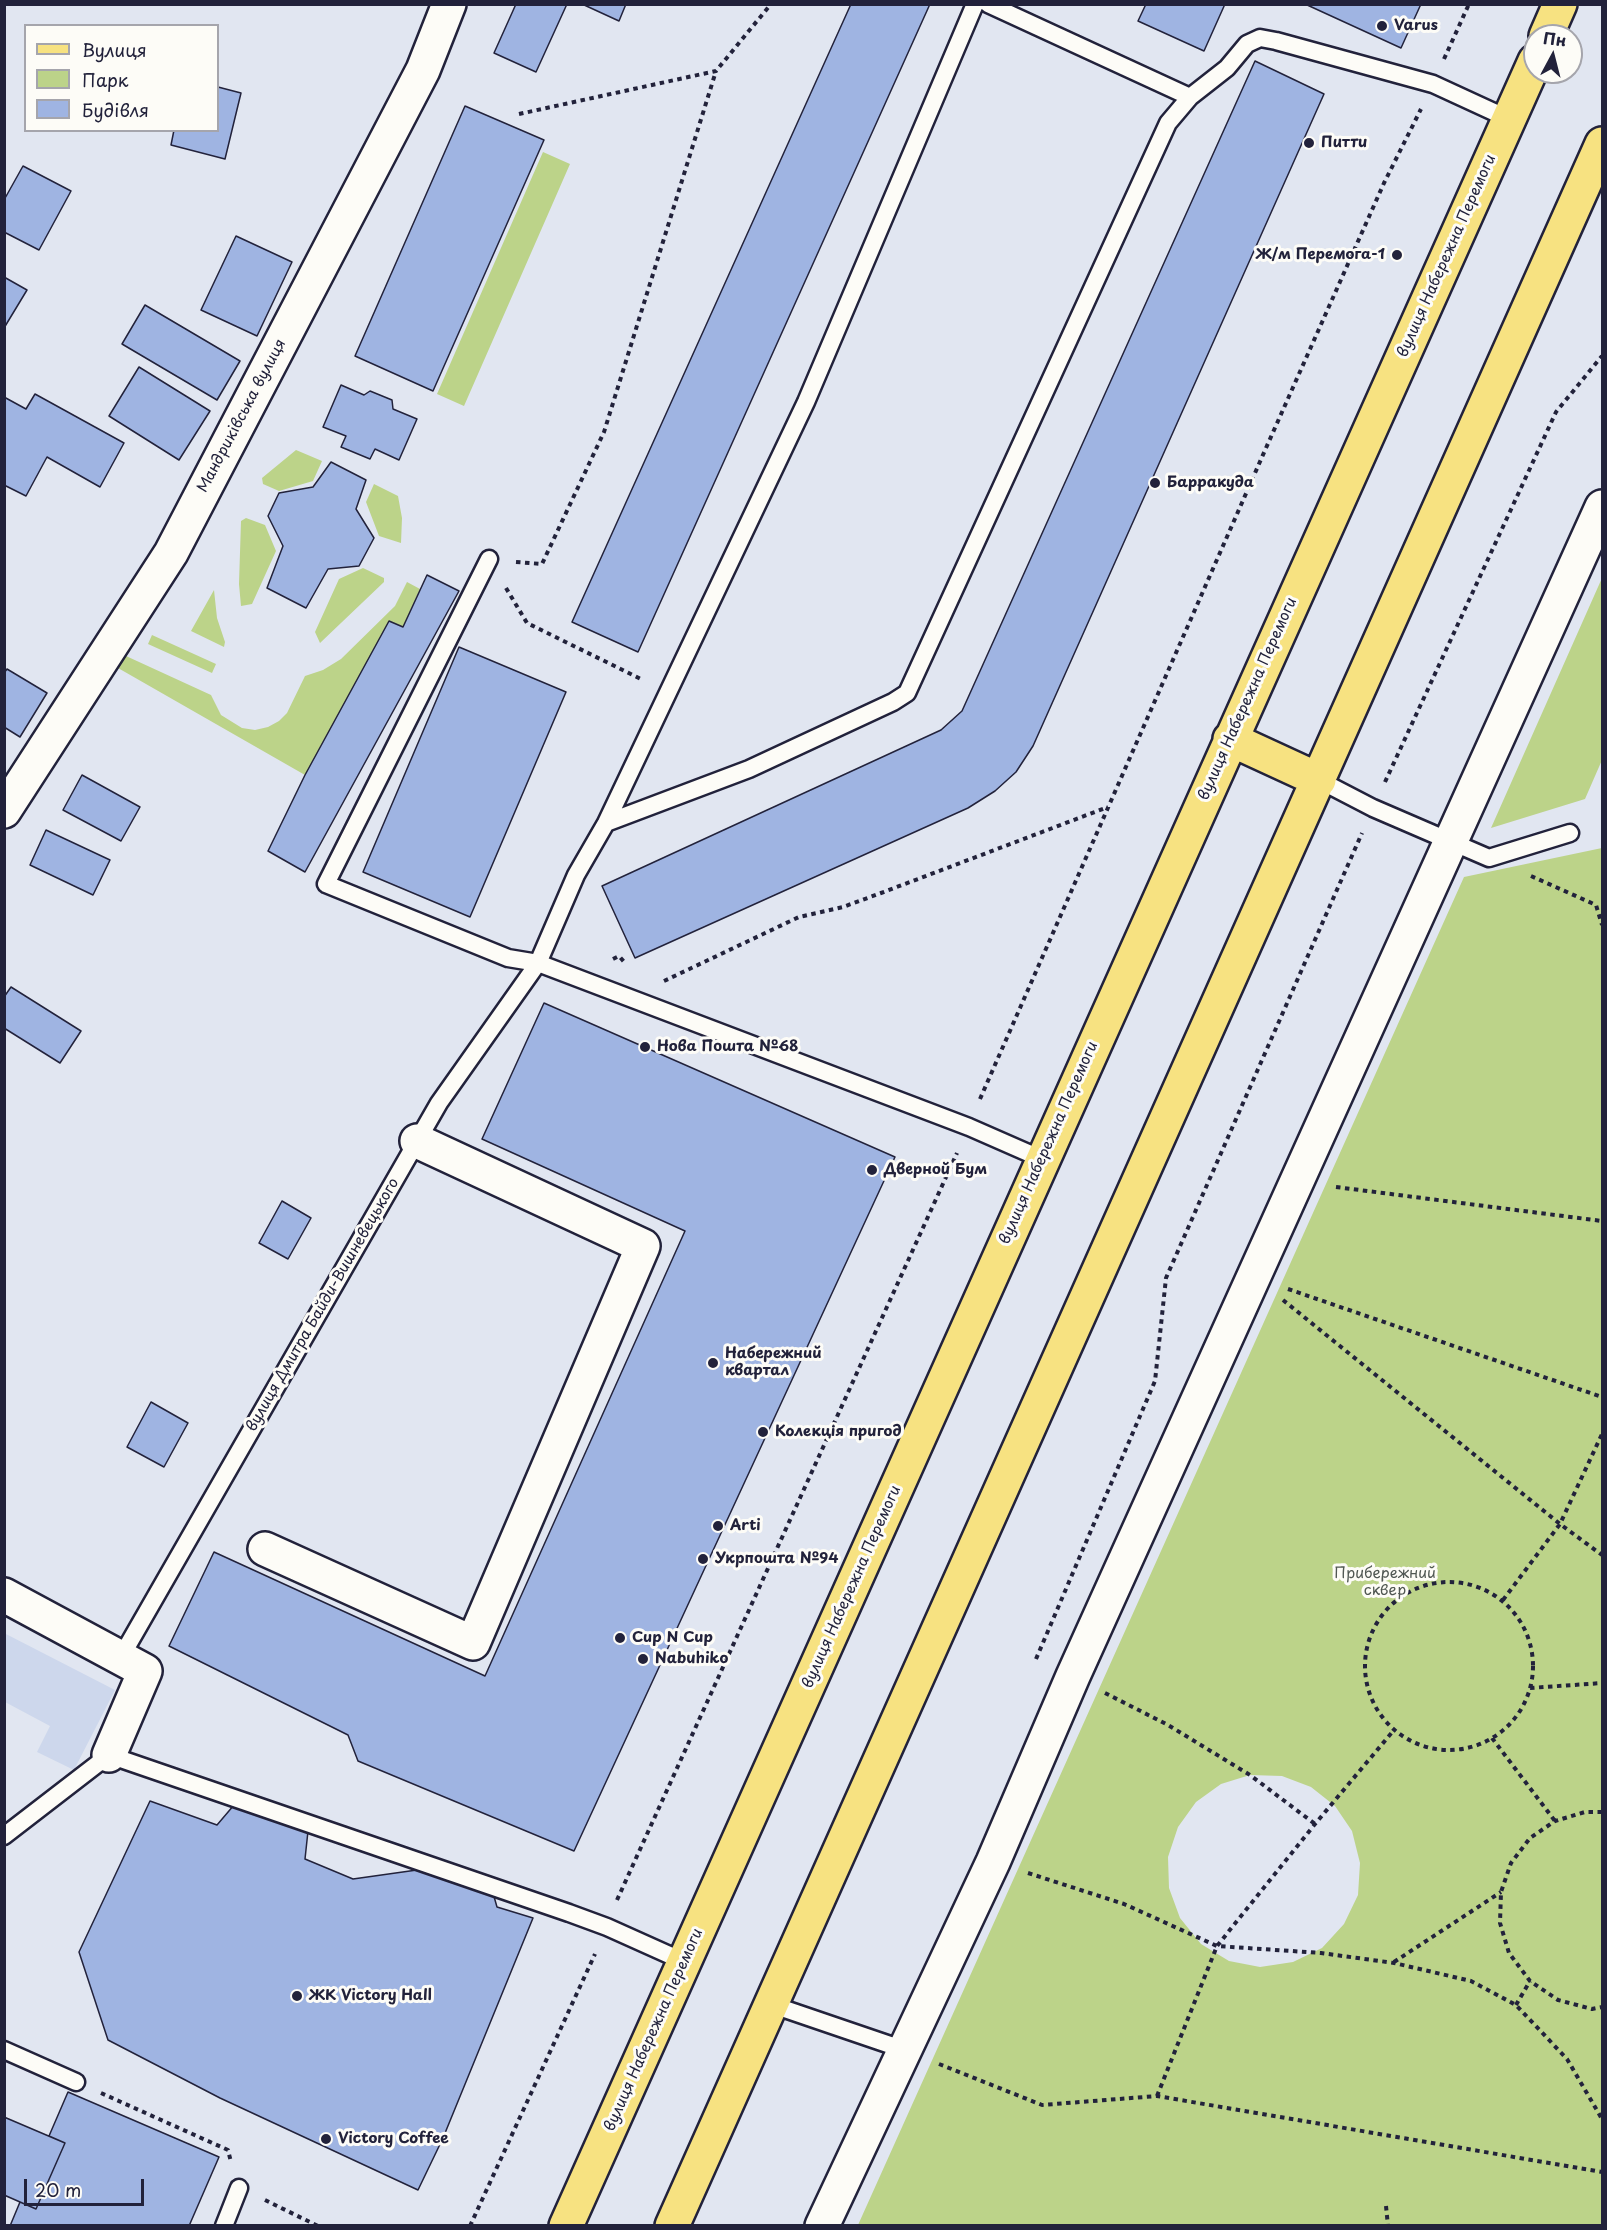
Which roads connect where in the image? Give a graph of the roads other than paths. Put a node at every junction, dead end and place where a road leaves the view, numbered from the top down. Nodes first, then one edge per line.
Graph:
1 (449, 4) edge
2 (975, 4) edge
3 (988, 4) edge
4 (1560, 4) edge
5 (1551, 24) edge
6 (1525, 84) edge
7 (1190, 97) junction
8 (1509, 119) junction
9 (1602, 144) edge
10 (1602, 507) edge
11 (489, 559) road end
12 (1230, 739) junction
13 (1319, 780) junction
14 (4, 811) edge
15 (606, 823) junction
16 (1570, 832) dead end
17 (1452, 842) junction
18 (538, 963) junction
19 (417, 1141) junction
20 (1042, 1159) junction
21 (265, 1549) dead end
22 (4, 1595) edge
23 (121, 1657) junction
24 (109, 1755) junction
25 (4, 1836) edge
26 (685, 1962) junction
27 (770, 2004) junction
28 (4, 2050) edge
29 (904, 2050) junction
30 (76, 2082) road end
31 (239, 2188) road end
32 (224, 2226) edge
33 (566, 2226) edge
34 (672, 2226) edge
35 (822, 2226) edge

1 - 14 street, Мандриківська вулиця
2 - 15 lane, вулиця Дмитра Байди-Вишневецького
3 - 7 lane
4 - 5 main road
6 - 8 main road, вулиця Набережна Перемоги
7 - 8 lane
7 - 15 lane
8 - 12 main road, вулиця Набережна Перемоги
9 - 13 main road
10 - 17 street
11 - 18 lane
12 - 13 main road
12 - 20 main road, вулиця Набережна Перемоги
13 - 17 lane
13 - 27 main road
15 - 18 lane, вулиця Дмитра Байди-Вишневецького
16 - 17 lane
17 - 29 street
18 - 19 lane, вулиця Дмитра Байди-Вишневецького
18 - 20 lane
19 - 21 street
19 - 23 lane, вулиця Дмитра Байди-Вишневецького
20 - 26 main road, вулиця Набережна Перемоги
22 - 23 street
23 - 24 street
24 - 25 lane
24 - 26 lane
26 - 33 main road, вулиця Набережна Перемоги
27 - 29 lane
27 - 34 main road
28 - 30 lane
29 - 35 street
31 - 32 lane

